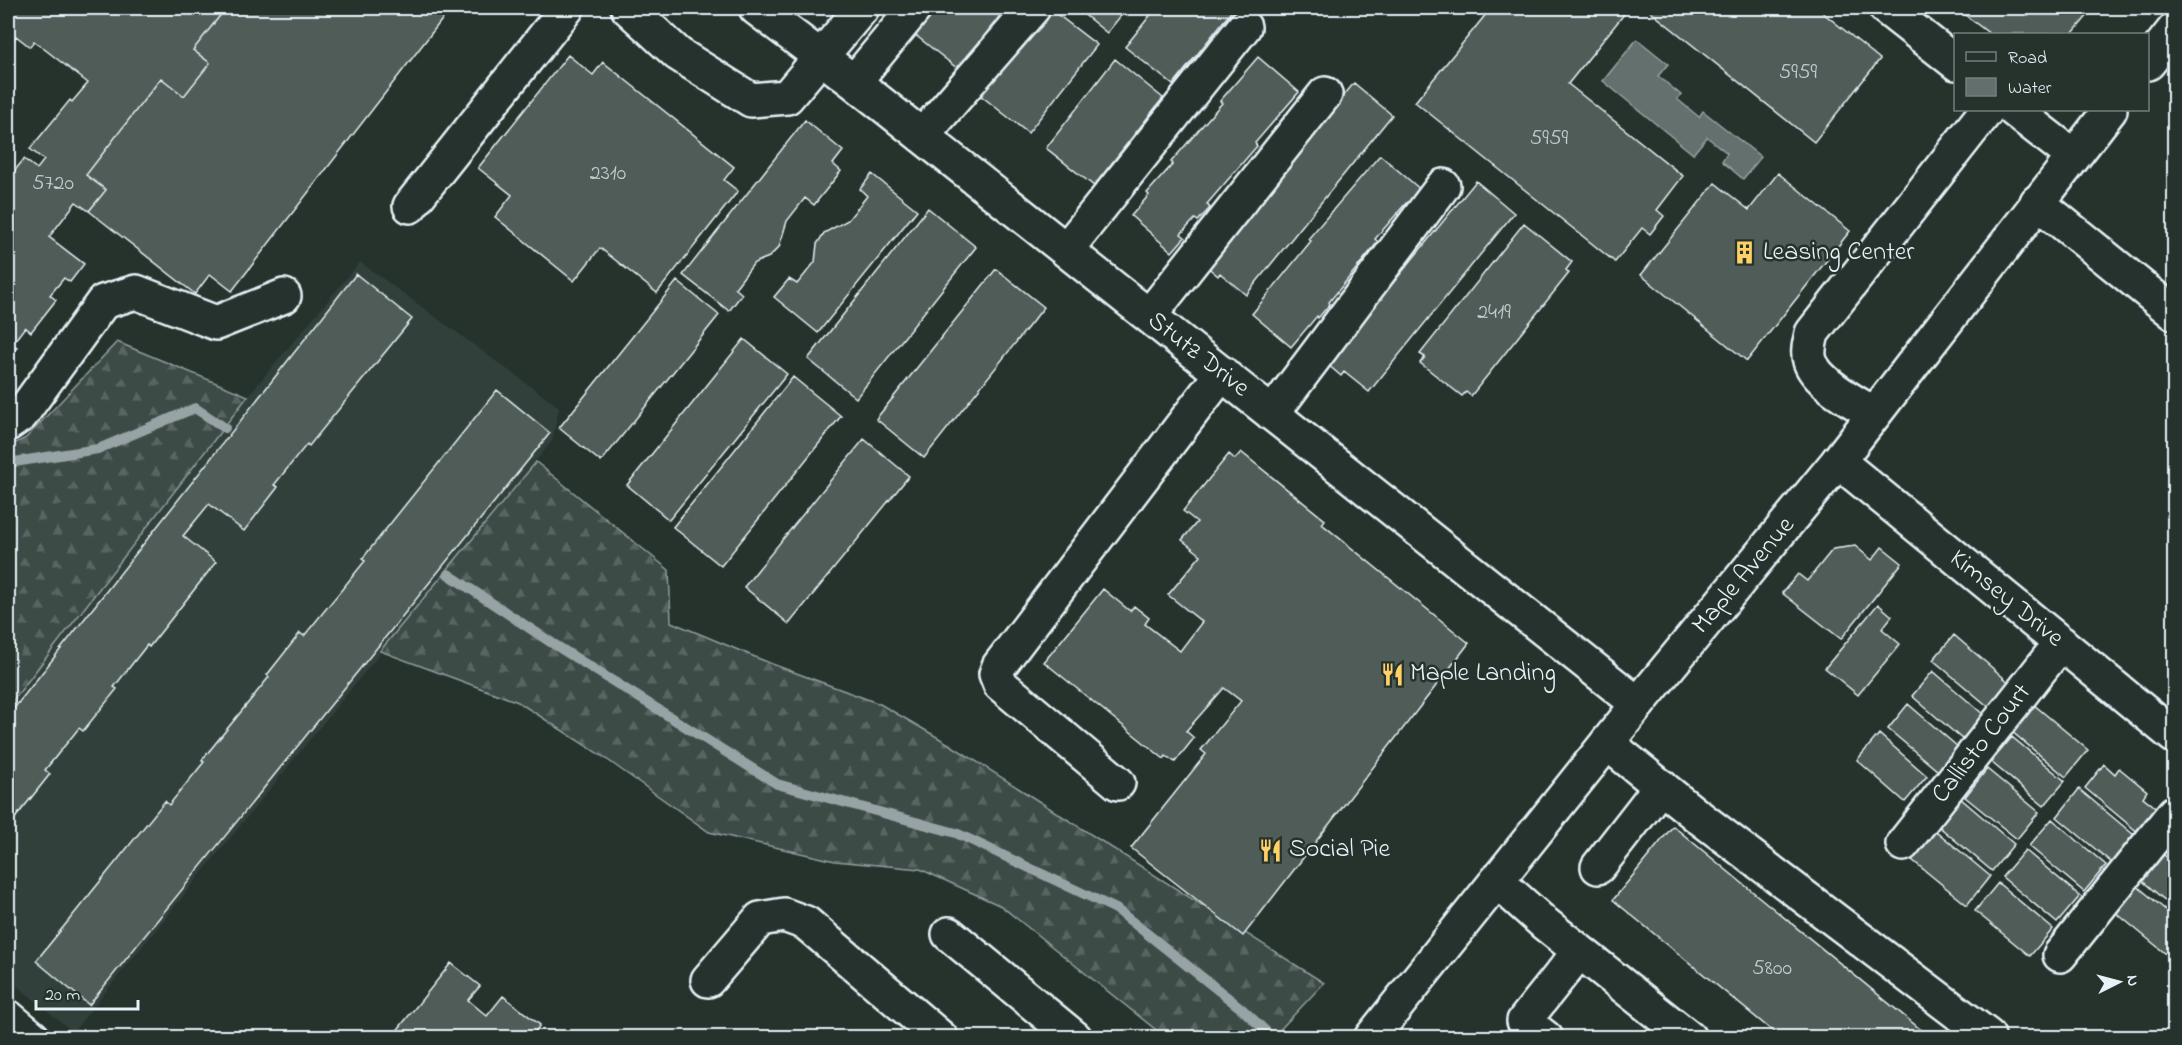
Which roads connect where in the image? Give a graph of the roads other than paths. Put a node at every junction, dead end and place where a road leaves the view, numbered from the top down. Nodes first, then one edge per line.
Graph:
1 (567, 8) edge
2 (628, 8) edge
3 (756, 8) edge
4 (862, 8) edge
5 (915, 8) edge
6 (1033, 8) edge
7 (1886, 8) edge
8 (1244, 27) dead end
9 (2175, 30) edge
10 (821, 56) junction
11 (1954, 61) edge
12 (2149, 62) edge
13 (854, 82) junction
14 (1325, 94) dead end
15 (1986, 111) edge
16 (2015, 111) edge
17 (2109, 111) edge
18 (922, 136) junction
19 (2073, 156) junction
20 (1443, 186) dead end
21 (2037, 202) junction
22 (410, 206) dead end
23 (1066, 250) junction
24 (284, 296) dead end
25 (2175, 313) edge
26 (1149, 316) junction
27 (1222, 373) junction
28 (1272, 414) junction
29 (1874, 414) junction
30 (8, 424) edge
31 (1838, 461) junction
32 (2061, 643) junction
33 (1638, 704) junction
34 (2175, 736) edge
35 (1607, 743) junction
36 (1118, 783) dead end
37 (1661, 786) junction
38 (2175, 813) edge
39 (1903, 844) dead end
40 (1598, 867) dead end
41 (1497, 881) junction
42 (949, 934) dead end
43 (1580, 951) junction
44 (2060, 955) dead end
45 (708, 980) dead end
46 (8, 1017) edge
47 (1527, 1032) edge
48 (1988, 1036) edge
49 (33, 1038) edge
50 (942, 1038) edge
51 (1075, 1038) edge
52 (1371, 1038) edge
53 (1689, 1038) edge

1 - 22 street
2 - 10 street
3 - 10 street, Stutz Drive
4 - 10 street
5 - 13 street
6 - 18 street
7 - 11 street
8 - 23 street
9 - 12 street
10 - 13 street, Stutz Drive
13 - 18 street, Stutz Drive
14 - 26 street
15 - 29 street
16 - 19 street
17 - 19 street, Maple Avenue
18 - 23 street, Stutz Drive
19 - 21 street, Maple Avenue
20 - 28 street
21 - 25 street
21 - 29 street, Maple Avenue
23 - 26 street, Stutz Drive
24 - 30 street
26 - 27 street, Stutz Drive
27 - 28 street, Stutz Drive
27 - 36 street
28 - 33 street, Stutz Drive
29 - 31 street, Maple Avenue
31 - 32 street, Kimsey Drive
31 - 33 street, Maple Avenue
32 - 34 street, Kimsey Drive
32 - 39 street, Callisto Court
33 - 35 street, Maple Avenue
35 - 37 street
35 - 41 street, Maple Avenue
37 - 40 street
37 - 48 street
38 - 44 street
41 - 43 street
41 - 52 street, Maple Avenue
42 - 51 street
43 - 47 street
43 - 53 street
45 - 50 street
46 - 49 street

